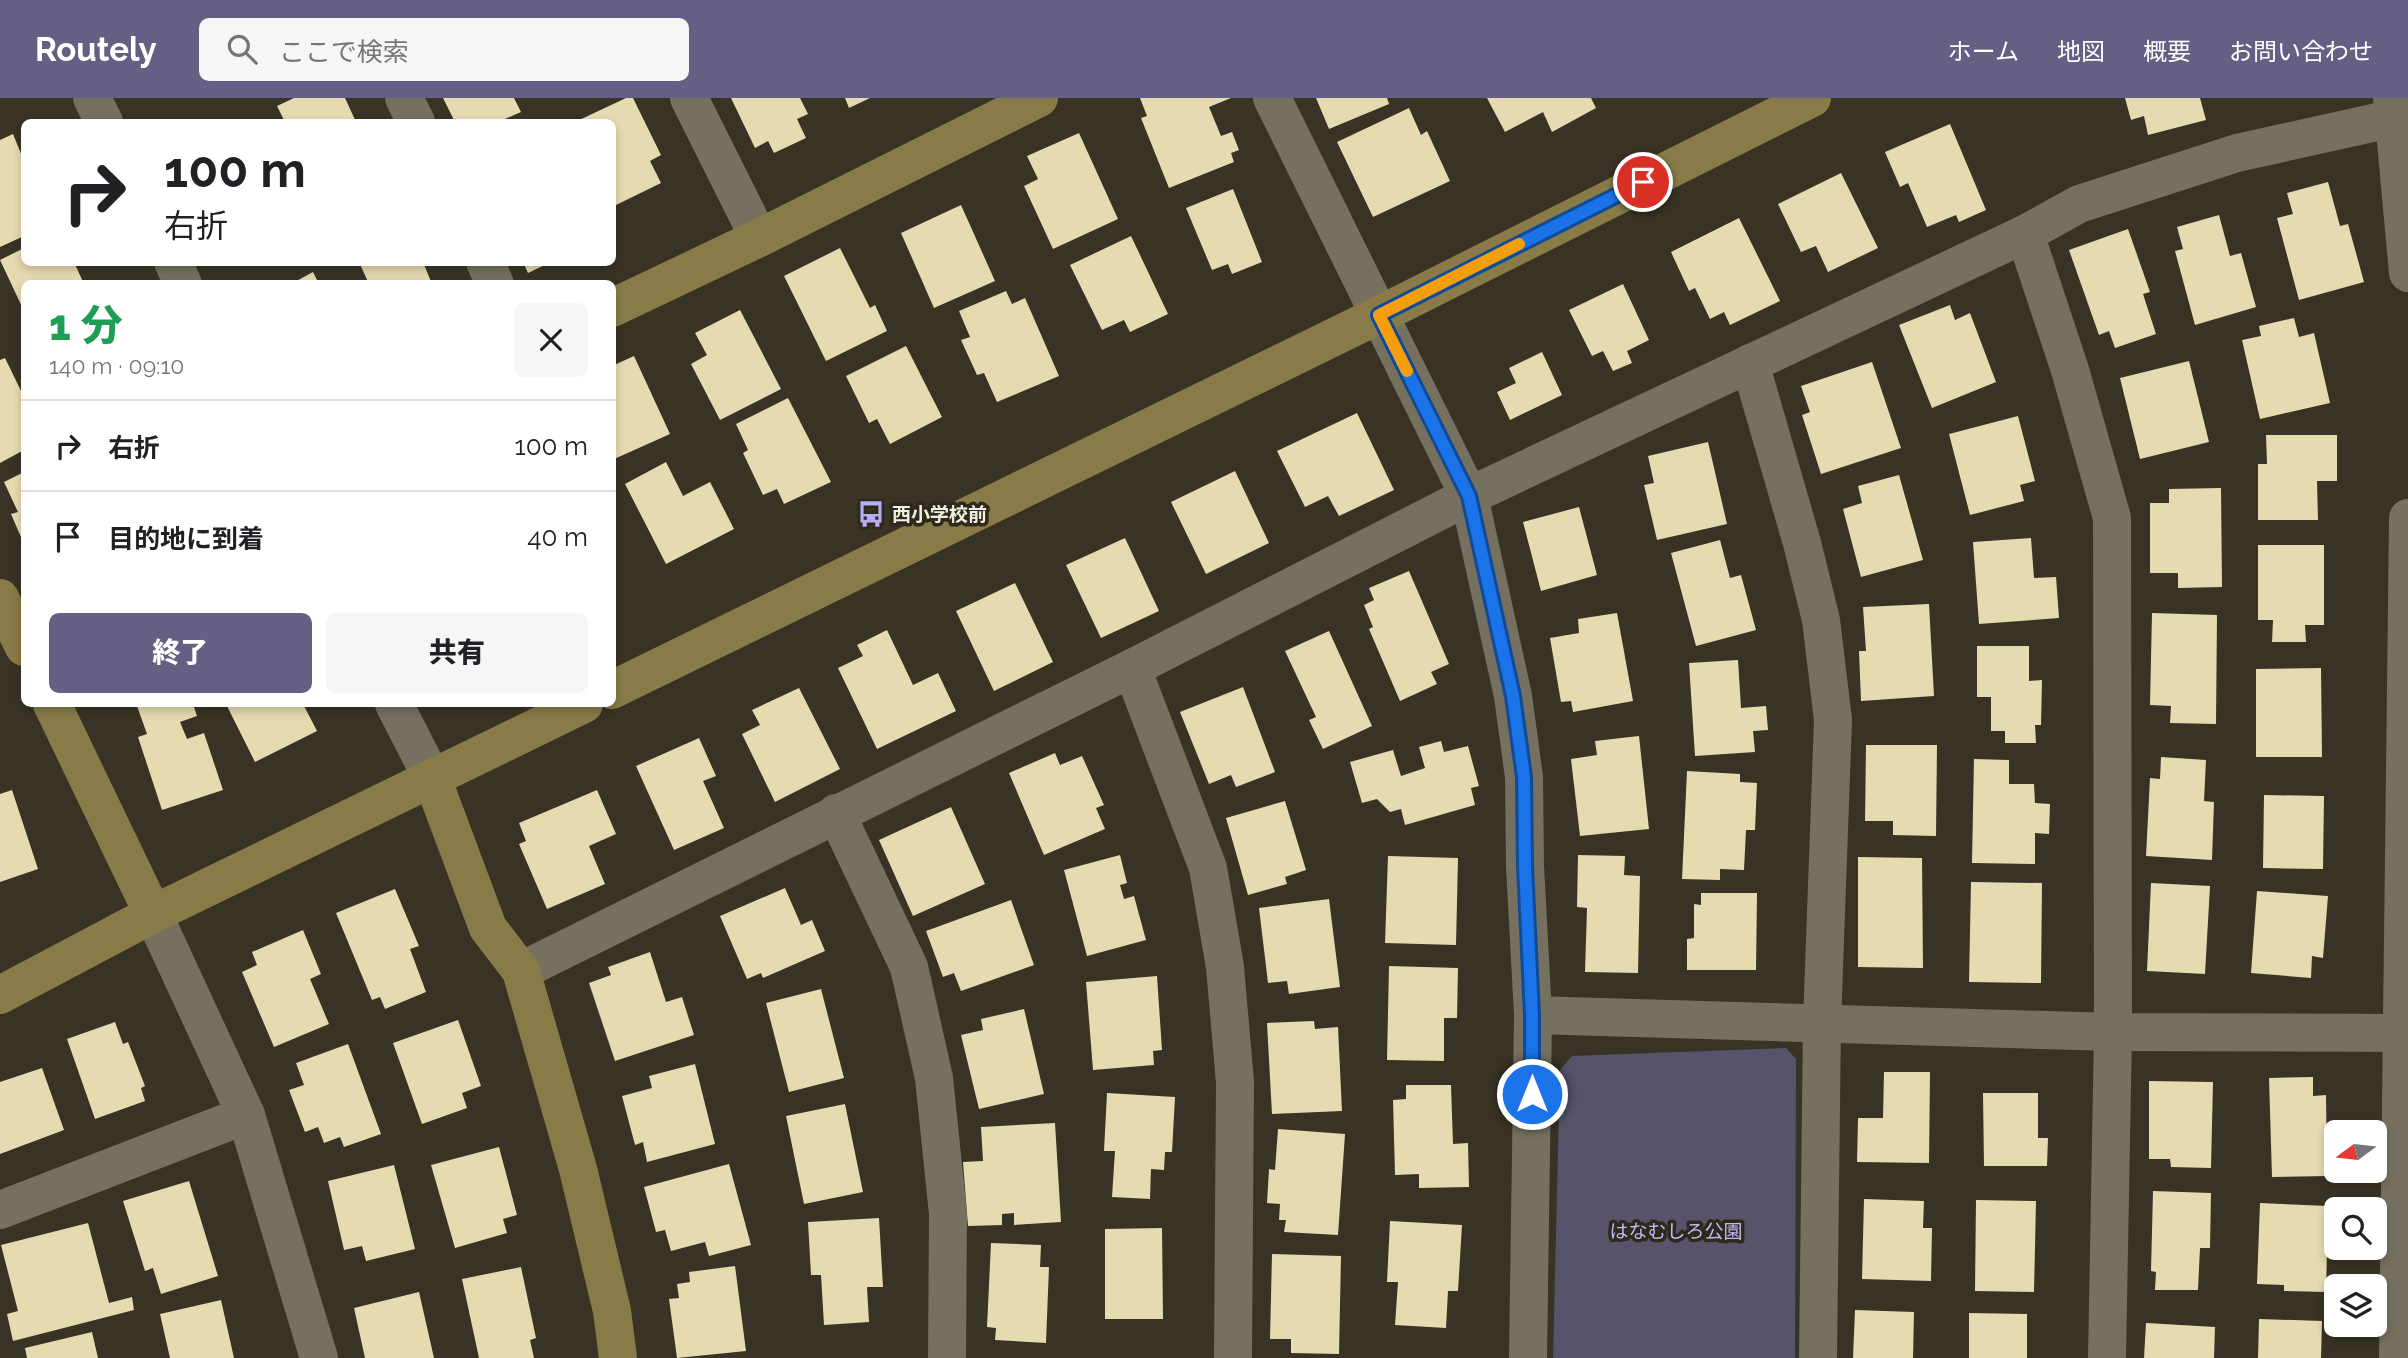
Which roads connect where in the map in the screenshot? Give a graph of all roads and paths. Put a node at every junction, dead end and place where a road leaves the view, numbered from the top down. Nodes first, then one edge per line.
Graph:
1 (92, 98) edge
2 (404, 98) edge
3 (689, 98) edge
4 (1039, 98) edge
5 (1272, 98) edge
6 (1812, 98) edge
7 (988, 109) edge
8 (2398, 112) edge
9 (102, 119) edge
10 (414, 119) edge
11 (2025, 234) junction
12 (759, 238) junction
13 (2408, 273) edge
14 (616, 306) edge
15 (1379, 315) junction
16 (1750, 363) junction
17 (1469, 496) junction
18 (2408, 518) edge
19 (1132, 668) junction
20 (616, 688) edge
21 (53, 707) edge
22 (396, 707) edge
23 (578, 707) edge
24 (432, 778) junction
25 (836, 813) junction
26 (153, 914) junction
27 (521, 971) junction
28 (0, 995) edge
29 (1532, 1015) junction
30 (1822, 1023) junction
31 (2113, 1032) junction
32 (2405, 1033) edge
33 (246, 1115) junction
34 (0, 1210) edge
35 (319, 1358) edge
36 (618, 1358) edge
37 (947, 1358) edge
38 (1233, 1358) edge
39 (1528, 1358) edge
40 (1818, 1358) edge
41 (2107, 1358) edge
42 (2398, 1358) edge

1 - 9 street
2 - 10 street
3 - 12 street
4 - 7 street
5 - 15 street
6 - 15 street
7 - 12 street
8 - 11 street
8 - 13 street
11 - 16 street
11 - 31 street
12 - 14 street
15 - 17 street
15 - 20 street
16 - 17 street
16 - 30 street
17 - 19 street
17 - 29 street
18 - 32 street
19 - 25 street
19 - 38 street
21 - 26 street
22 - 24 street
23 - 24 street
24 - 26 street
24 - 27 street
25 - 27 street
25 - 37 street
26 - 28 street
26 - 33 street
27 - 36 street
29 - 30 street
29 - 39 street
30 - 31 street
30 - 40 street
31 - 32 street
31 - 41 street
32 - 42 street
33 - 34 street
33 - 35 street

